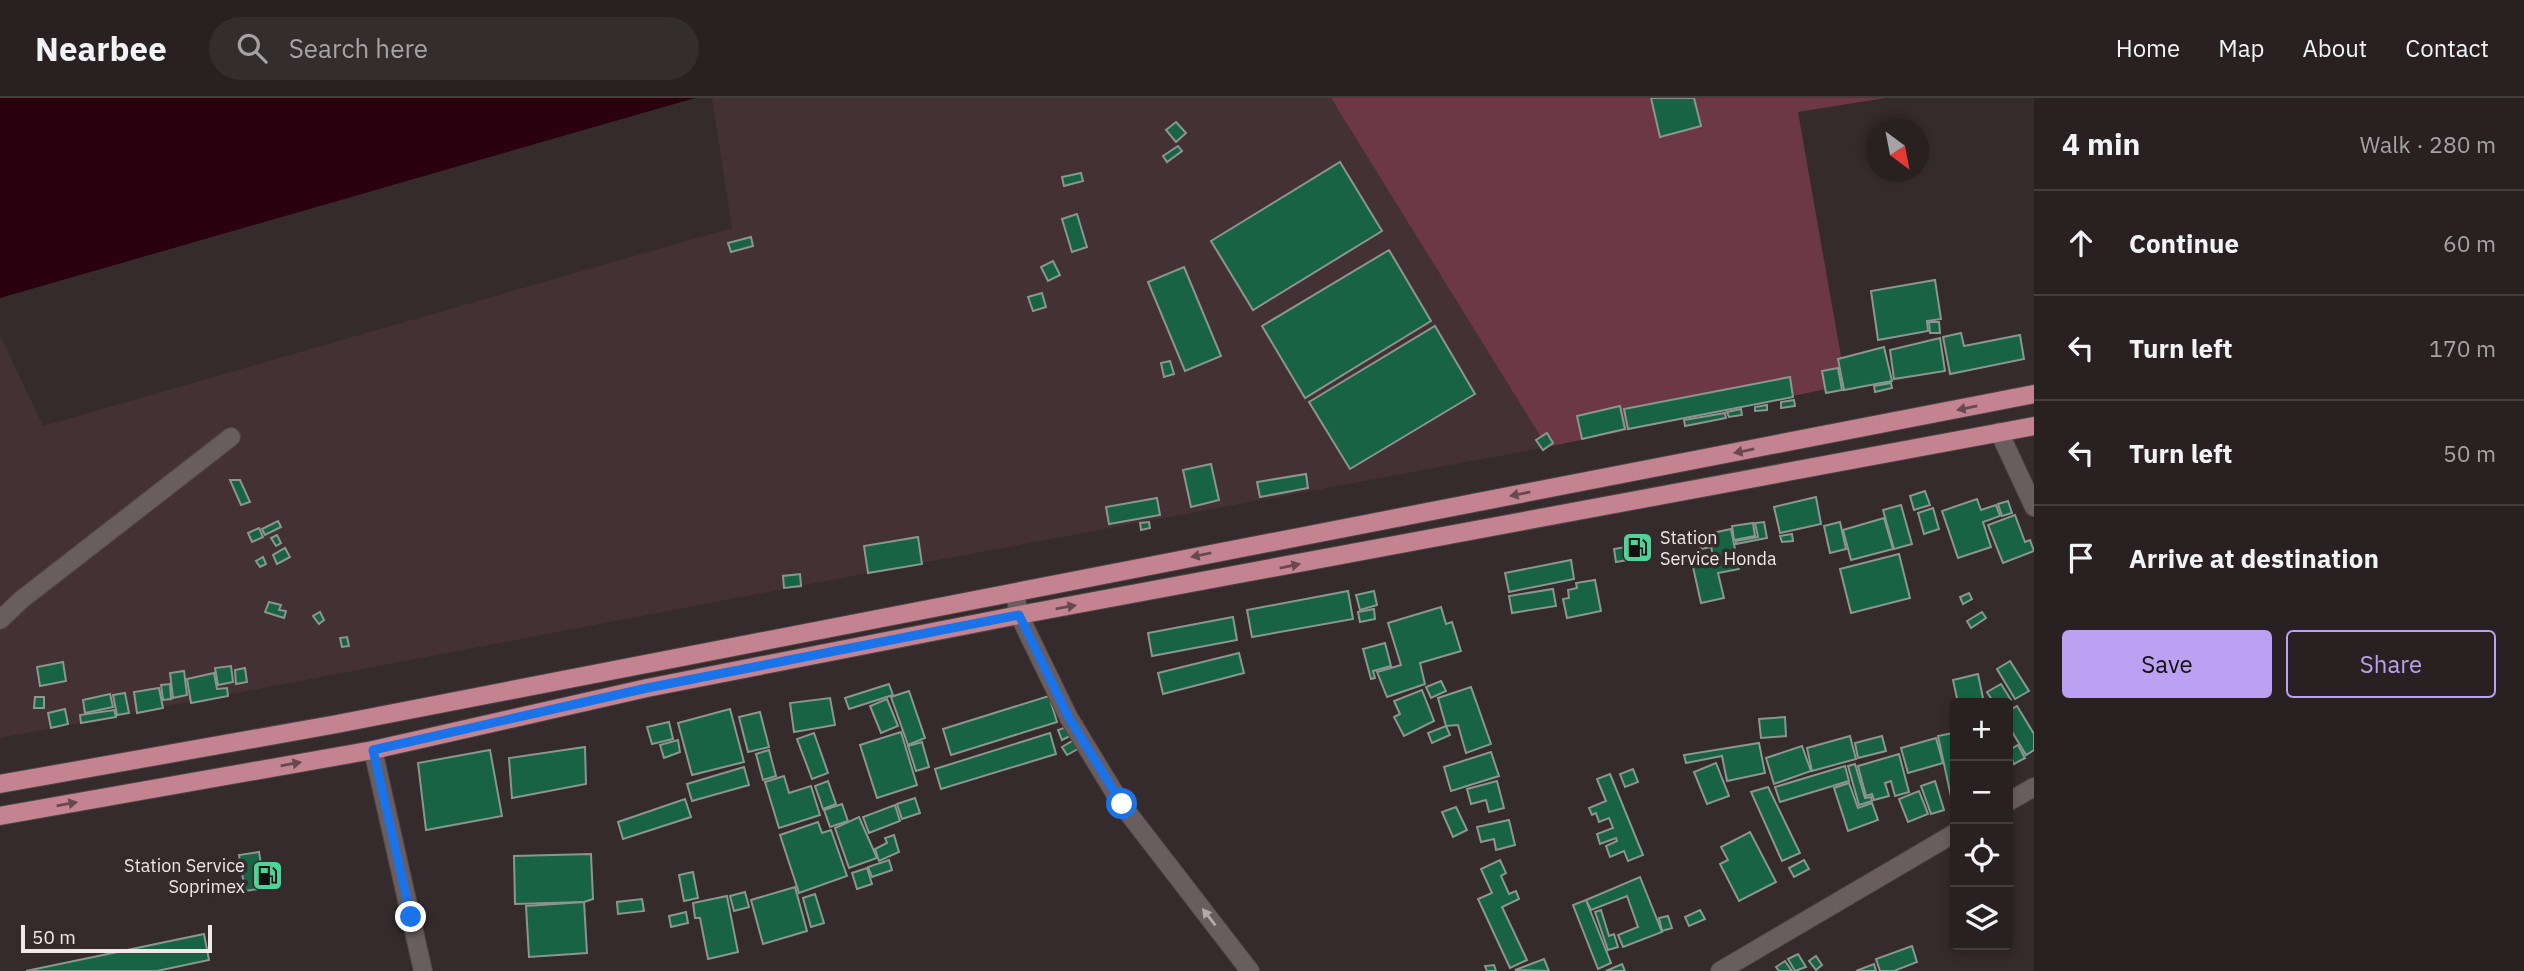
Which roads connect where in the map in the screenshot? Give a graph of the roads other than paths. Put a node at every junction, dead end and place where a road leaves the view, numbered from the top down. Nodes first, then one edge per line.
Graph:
1 (2034, 394) edge
2 (2034, 426) edge
3 (1999, 432) junction
4 (231, 437) dead end
5 (2034, 507) edge
6 (1015, 594) junction
7 (1019, 615) junction
8 (0, 620) edge
9 (373, 750) junction
10 (0, 783) edge
11 (2034, 787) edge
12 (2013, 799) edge
13 (0, 817) edge
14 (1950, 836) edge
15 (423, 971) edge
16 (1250, 971) edge
17 (1720, 971) edge

1 -> 6 main road
2 - 3 main road
3 - 5 street
7 -> 3 main road
4 - 8 street
6 - 7 street
6 - 10 main road
7 - 9 main road
16 -> 7 street
13 -> 9 main road
9 - 15 street
11 - 12 street
14 - 17 street

